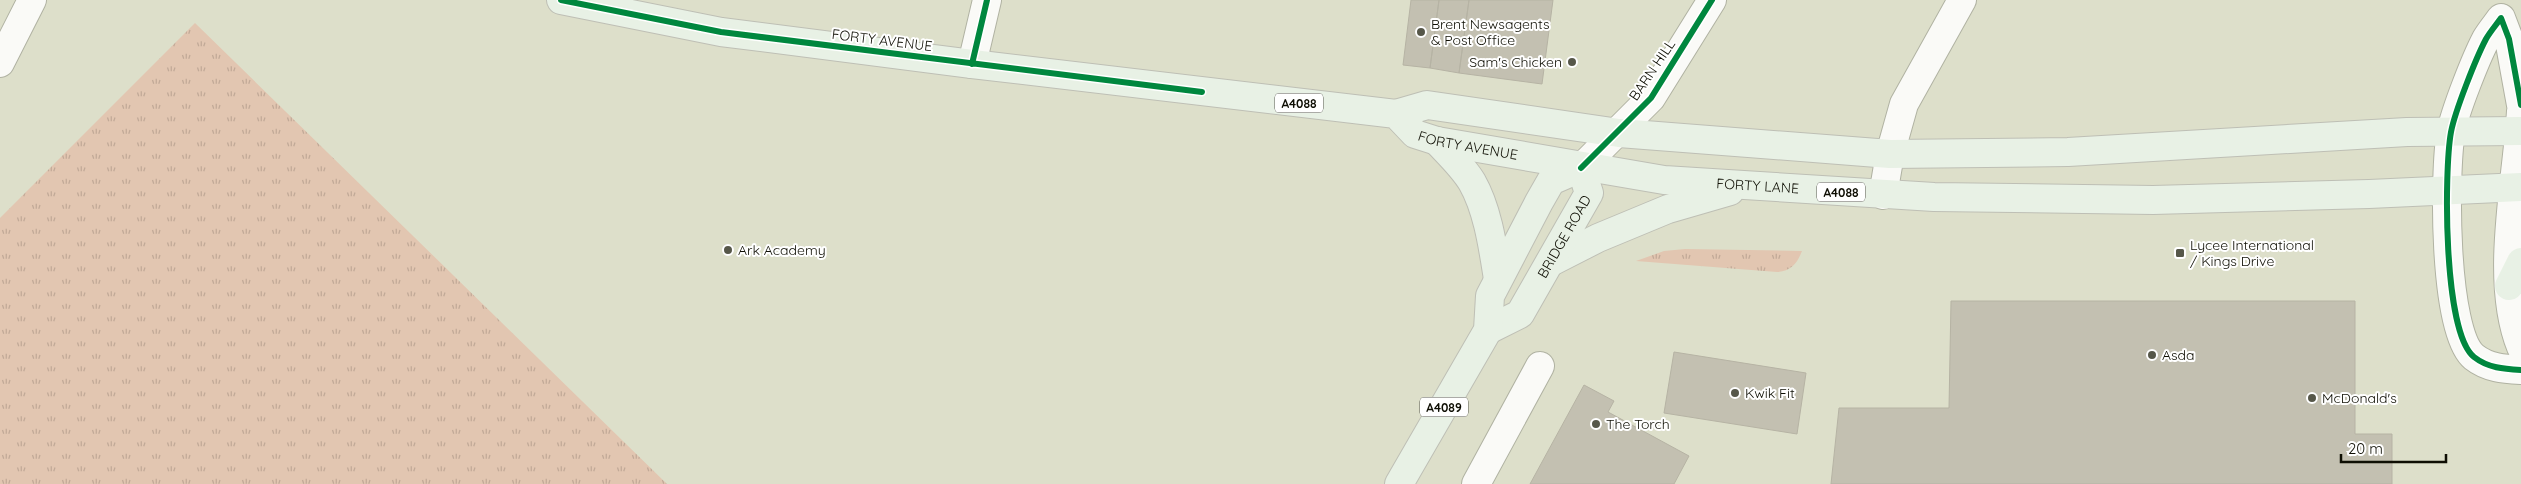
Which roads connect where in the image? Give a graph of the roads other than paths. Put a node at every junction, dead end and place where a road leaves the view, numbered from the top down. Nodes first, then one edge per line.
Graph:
1 (32, 0) edge
2 (561, 0) edge
3 (987, 0) edge
4 (1712, 0) edge
5 (1962, 0) edge
6 (2502, 9) edge
7 (0, 62) edge
8 (972, 64) junction
9 (1396, 114) junction
10 (2521, 119) edge
11 (2452, 131) junction
12 (1619, 132) junction
13 (1436, 141) junction
14 (1890, 154) junction
15 (1582, 168) junction
16 (1748, 186) junction
17 (2517, 187) edge
18 (2448, 190) junction
19 (1883, 195) junction
20 (1551, 262) junction
21 (2515, 274) edge
22 (1498, 279) junction
23 (1488, 330) junction
24 (2521, 347) edge
25 (1540, 366) dead end
26 (2521, 370) edge
27 (1399, 484) edge
28 (1476, 484) edge

1 - 7 street
2 - 8 main road, FORTY AVENUE / A4088
3 - 8 street
4 - 12 street, BARN HILL
5 - 14 street
6 - 10 street
6 - 11 street
8 - 9 main road, FORTY AVENUE / A4088
9 - 12 main road
9 - 13 main road, FORTY AVENUE / A4088
10 - 11 main road
10 - 17 street
11 - 14 main road
11 - 18 street
12 - 14 main road
12 - 15 street, BARN HILL
13 - 15 main road, FORTY AVENUE / A4088
13 - 22 main road
14 - 19 street
15 - 16 main road, FORTY LANE / A4088
15 - 20 main road, BRIDGE ROAD
15 - 22 main road, A4089
16 - 19 main road, FORTY LANE / A4088
16 - 20 main road
17 - 18 main road, FORTY LANE
17 - 21 street
18 - 19 main road, FORTY LANE / A4088
18 - 26 street
20 - 23 main road, BRIDGE ROAD
21 - 24 street
22 - 23 main road, A4089
23 - 27 main road, A4089
25 - 28 street

